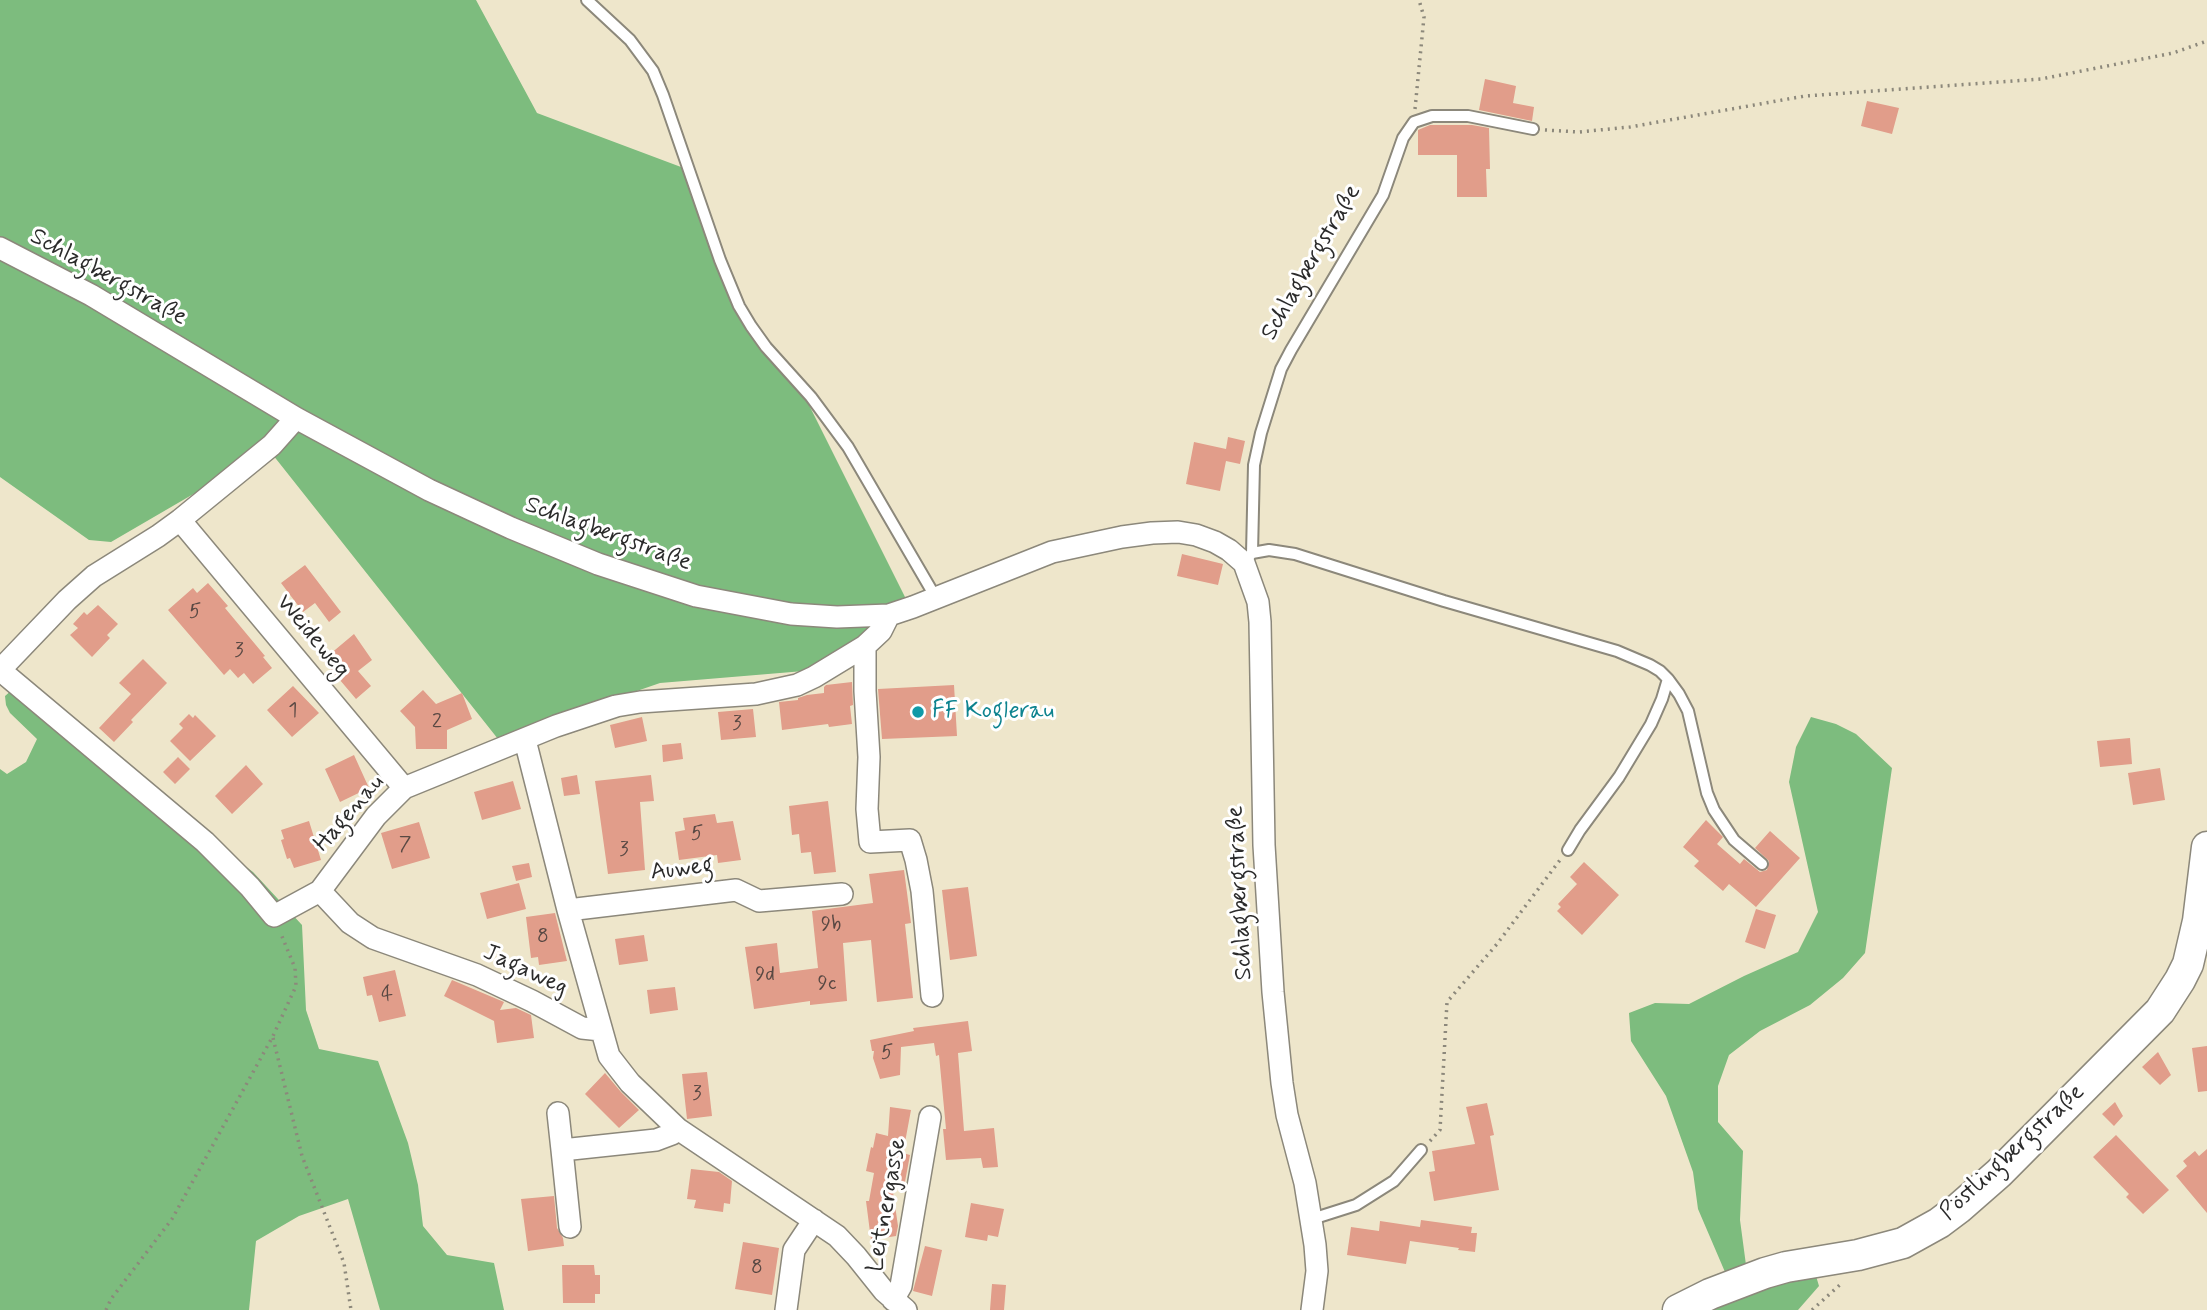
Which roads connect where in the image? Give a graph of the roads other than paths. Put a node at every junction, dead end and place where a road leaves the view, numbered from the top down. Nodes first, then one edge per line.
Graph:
1 (587, 0) edge
2 (1533, 129) road end
3 (0, 248) edge
4 (296, 418) junction
5 (180, 520) junction
6 (1248, 558) junction
7 (936, 598) junction
8 (889, 615) junction
9 (865, 646) junction
10 (0, 670) edge
11 (1668, 679) junction
12 (525, 740) junction
13 (404, 788) junction
14 (2207, 847) edge
15 (1568, 850) road end
16 (1762, 864) dead end
17 (320, 891) junction
18 (842, 894) dead end
19 (568, 910) junction
20 (932, 996) dead end
21 (601, 1030) junction
22 (558, 1113) dead end
23 (930, 1116) dead end
24 (678, 1129) junction
25 (562, 1150) junction
26 (1422, 1150) road end
27 (814, 1220) junction
28 (1312, 1220) junction
29 (570, 1227) dead end
30 (900, 1305) edge
31 (786, 1310) edge
32 (1312, 1310) edge
33 (1678, 1310) edge

1 - 7 lane
2 - 6 lane, Schlagbergstraße
3 - 4 street, Schlagbergstraße
4 - 5 street
4 - 8 street, Schlagbergstraße
5 - 10 street
5 - 13 street, Weideweg
6 - 7 street, Schlagbergstraße
6 - 11 lane
6 - 28 street, Schlagbergstraße
7 - 8 street, Schlagbergstraße
8 - 9 street, Hagenau
9 - 12 street, Hagenau
9 - 20 street
10 - 17 street, Hagenau
11 - 15 lane
11 - 16 lane
12 - 13 street, Hagenau
12 - 19 street
13 - 17 street, Hagenau
14 - 33 main road, Pöstlingbergstraße
17 - 21 street, Jagaweg
18 - 19 street, Auweg
19 - 21 street
21 - 24 street
22 - 25 street
23 - 30 street, Leitnergasse
24 - 25 street
24 - 27 street
25 - 29 street
26 - 28 lane
27 - 30 street
27 - 31 street
28 - 32 street, Schlagbergstraße

